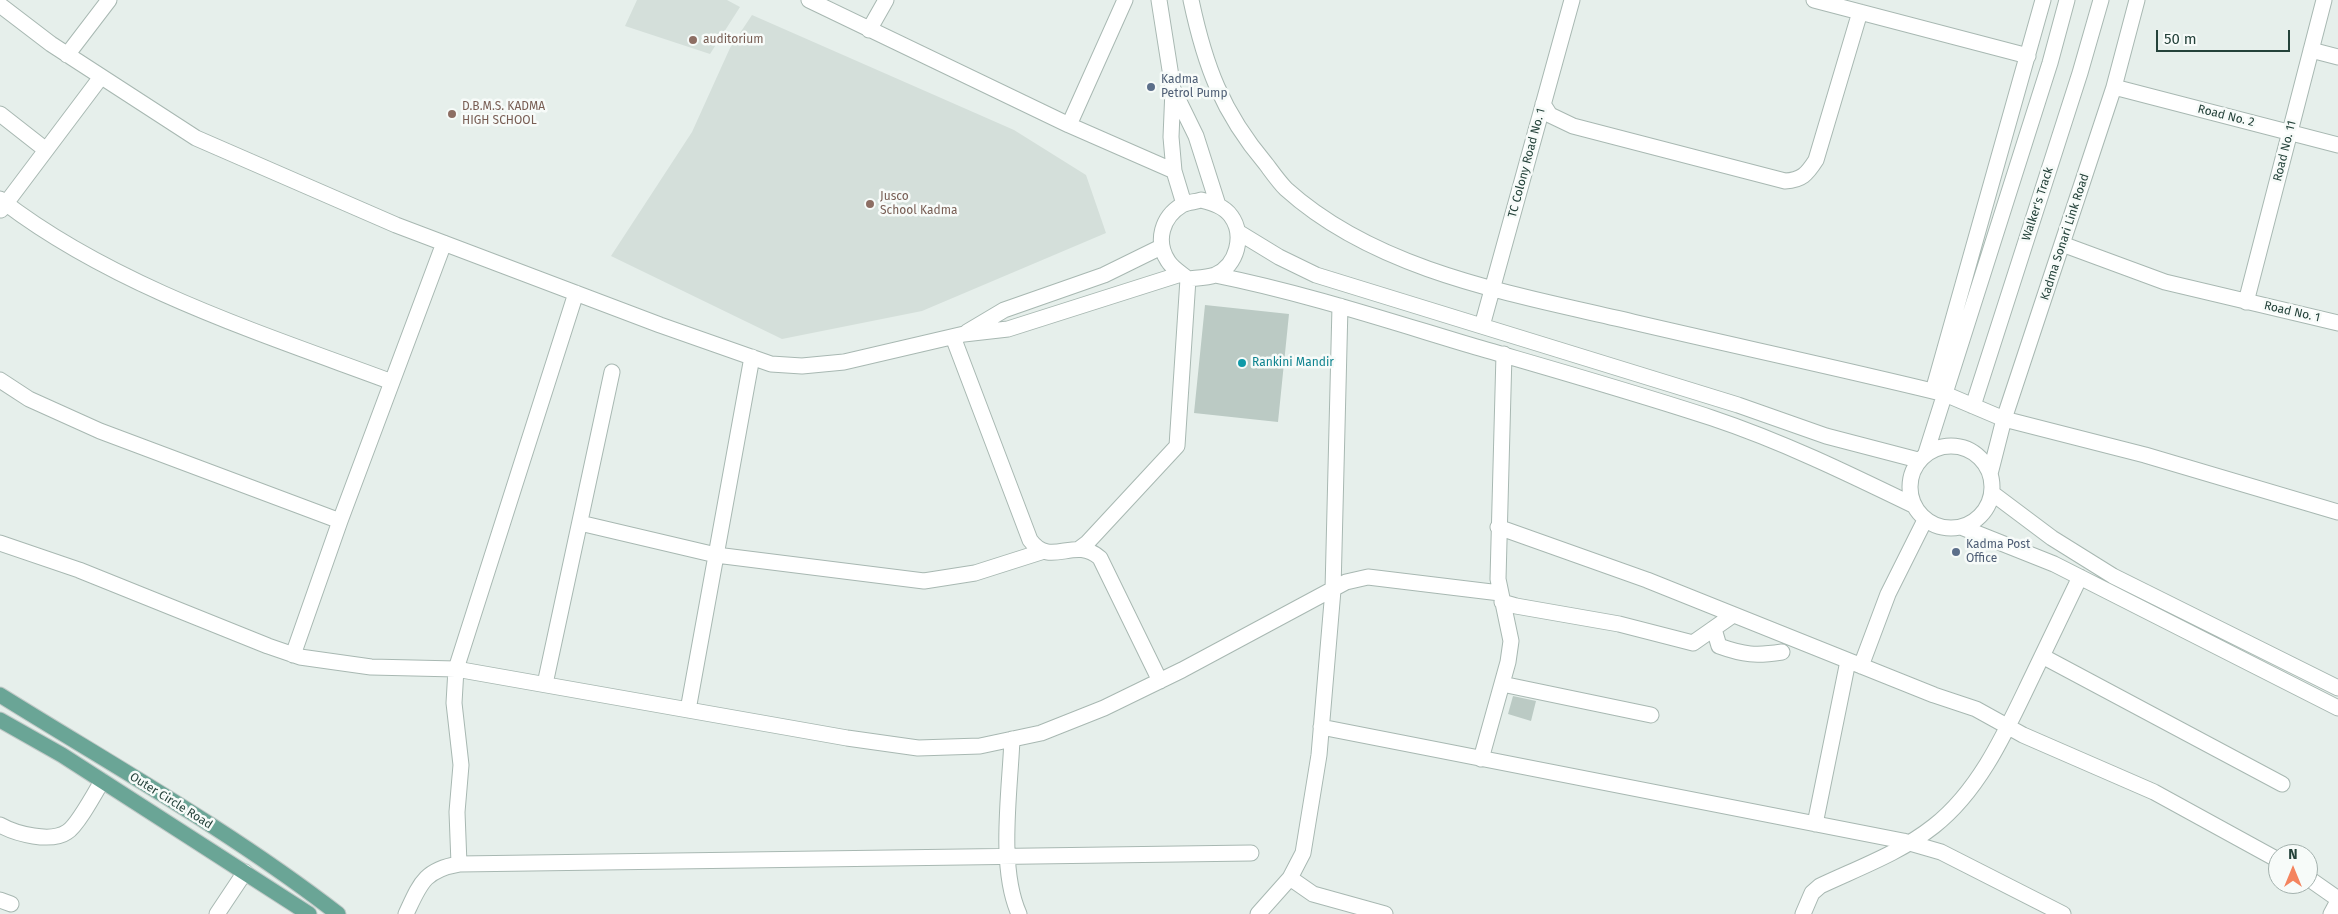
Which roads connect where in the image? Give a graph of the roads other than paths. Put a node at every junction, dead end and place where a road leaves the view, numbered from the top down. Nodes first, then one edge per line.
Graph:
1 (3, 0) edge
2 (109, 0) edge
3 (809, 0) edge
4 (886, 0) edge
5 (1125, 0) edge
6 (1159, 0) edge
7 (1191, 0) edge
8 (1572, 0) edge
9 (1814, 0) edge
10 (2043, 0) edge
11 (2067, 0) edge
12 (2101, 0) edge
13 (2138, 0) edge
14 (2324, 0) edge
15 (0, 5) edge
16 (1860, 12) junction
17 (869, 30) junction
18 (2311, 50) junction
19 (67, 55) junction
20 (2028, 56) junction
21 (2338, 57) edge
22 (101, 77) junction
23 (2114, 87) junction
24 (1173, 89) junction
25 (1543, 104) junction
26 (0, 114) edge
27 (1069, 125) junction
28 (2290, 132) junction
29 (2338, 145) edge
30 (46, 150) junction
31 (1174, 171) junction
32 (2, 204) edge
33 (1184, 204) junction
34 (1218, 205) junction
35 (1238, 232) junction
36 (444, 243) junction
37 (2062, 244) junction
38 (1161, 247) junction
39 (1215, 275) junction
40 (1185, 276) junction
41 (1492, 289) junction
42 (576, 293) junction
43 (2246, 302) junction
44 (1340, 306) junction
45 (2338, 323) edge
46 (1482, 326) junction
47 (958, 335) junction
48 (1504, 354) junction
49 (752, 358) junction
50 (612, 372) dead end
51 (0, 380) edge
52 (392, 382) junction
53 (1939, 393) junction
54 (1973, 406) junction
55 (2004, 419) junction
56 (1922, 457) junction
57 (1990, 474) junction
58 (1992, 492) junction
59 (1913, 505) junction
60 (2338, 512) edge
61 (1924, 520) junction
62 (340, 521) junction
63 (580, 523) junction
64 (1498, 527) junction
65 (1961, 527) junction
66 (0, 542) edge
67 (1079, 549) junction
68 (1041, 552) junction
69 (716, 555) junction
70 (2080, 577) junction
71 (1333, 590) junction
72 (1501, 597) junction
73 (1733, 615) junction
74 (1714, 628) junction
75 (1782, 652) dead end
76 (293, 655) junction
77 (2042, 656) junction
78 (1854, 663) junction
79 (456, 669) junction
80 (1160, 681) junction
81 (2336, 683) edge
82 (545, 684) junction
83 (1502, 684) junction
84 (0, 696) edge
85 (2338, 708) edge
86 (688, 710) junction
87 (1652, 715) dead end
88 (0, 720) edge
89 (1321, 727) junction
90 (2008, 727) junction
91 (1012, 739) junction
92 (1481, 759) junction
93 (102, 781) junction
94 (2282, 784) dead end
95 (1815, 824) junction
96 (0, 825) edge
97 (1911, 843) junction
98 (1251, 853) dead end
99 (2268, 855) edge
100 (1007, 857) junction
101 (459, 864) junction
102 (245, 872) junction
103 (1290, 878) junction
104 (2318, 885) edge
105 (2338, 900) edge
106 (1266, 912) edge
107 (217, 914) edge
108 (309, 914) edge
109 (338, 914) edge
110 (406, 914) edge
111 (1019, 914) edge
112 (1385, 914) edge
113 (1803, 914) edge
114 (2063, 914) edge
115 (2331, 914) edge

1 - 15 street
2 - 19 street
3 - 17 street
4 - 17 street
5 - 27 street
6 - 24 street
7 - 41 street
8 - 25 street, TC Colony Road No. 1
9 - 16 street
10 - 20 street
11 - 53 street
12 - 54 street, Walker's Track
13 - 23 street, Kadma Sonari Link Road
14 - 18 street, Road No. 11
15 - 19 street
16 - 20 street
16 - 25 street
17 - 27 street
18 - 21 street
18 - 28 street, Road No. 11
19 - 22 street
20 - 53 street
22 - 30 street
22 - 36 street
23 - 28 street, Road No. 2
23 - 37 street, Kadma Sonari Link Road
24 - 31 street
24 - 34 street
25 - 41 street, TC Colony Road No. 1
26 - 30 street
27 - 31 street
28 - 29 street, Road No. 2
28 - 43 street, Road No. 11
30 - 32 street
31 - 33 street
32 - 52 street
33 - 34 street
33 - 38 street
34 - 35 street
35 - 39 street
35 - 46 street
36 - 42 street
36 - 52 street
37 - 43 street, Road No. 1
37 - 55 street, Kadma Sonari Link Road
38 - 40 street
38 - 47 street
39 - 40 street
39 - 44 street
40 - 47 street
40 - 67 street
41 - 46 street, TC Colony Road No. 1
41 - 53 street
42 - 49 street
42 - 79 street
43 - 45 street, Road No. 1
44 - 48 street
44 - 71 street
46 - 56 street
47 - 49 street
47 - 68 street
48 - 59 street
48 - 64 street
49 - 69 street
50 - 63 street
51 - 62 street
52 - 62 street
53 - 54 street
53 - 56 street
54 - 55 street
55 - 57 street, Kadma Sonari Link Road
55 - 60 street
56 - 57 street
56 - 59 street
57 - 58 street
58 - 65 street
58 - 81 street
59 - 61 street
61 - 65 street
61 - 78 street
62 - 76 street
63 - 69 street
63 - 82 street
64 - 72 street
64 - 73 street
65 - 70 street
66 - 76 street
67 - 68 street
67 - 80 street
68 - 69 street
69 - 86 street
70 - 77 street
70 - 85 street
71 - 72 street
71 - 80 street
71 - 89 street
72 - 74 street
72 - 83 street
73 - 74 street
73 - 78 street
74 - 75 street
76 - 79 street
77 - 90 street
77 - 94 street
78 - 90 street
78 - 95 street
79 - 82 street
79 - 101 street
80 - 91 street
82 - 86 street
83 - 87 street
83 - 92 street
84 - 109 main road, Outer Circle Road
86 - 91 street
88 - 93 main road, Outer Circle Road
89 - 92 street
89 - 103 street
90 - 97 street
90 - 99 street
91 - 100 street
92 - 95 street
93 - 96 street
93 - 102 main road, Outer Circle Road
95 - 97 street
97 - 113 street
97 - 114 street
98 - 100 street
100 - 101 street
100 - 111 street
101 - 110 street
102 - 107 street
102 - 108 main road, Outer Circle Road
103 - 106 street
103 - 112 street
104 - 105 street
105 - 115 street

